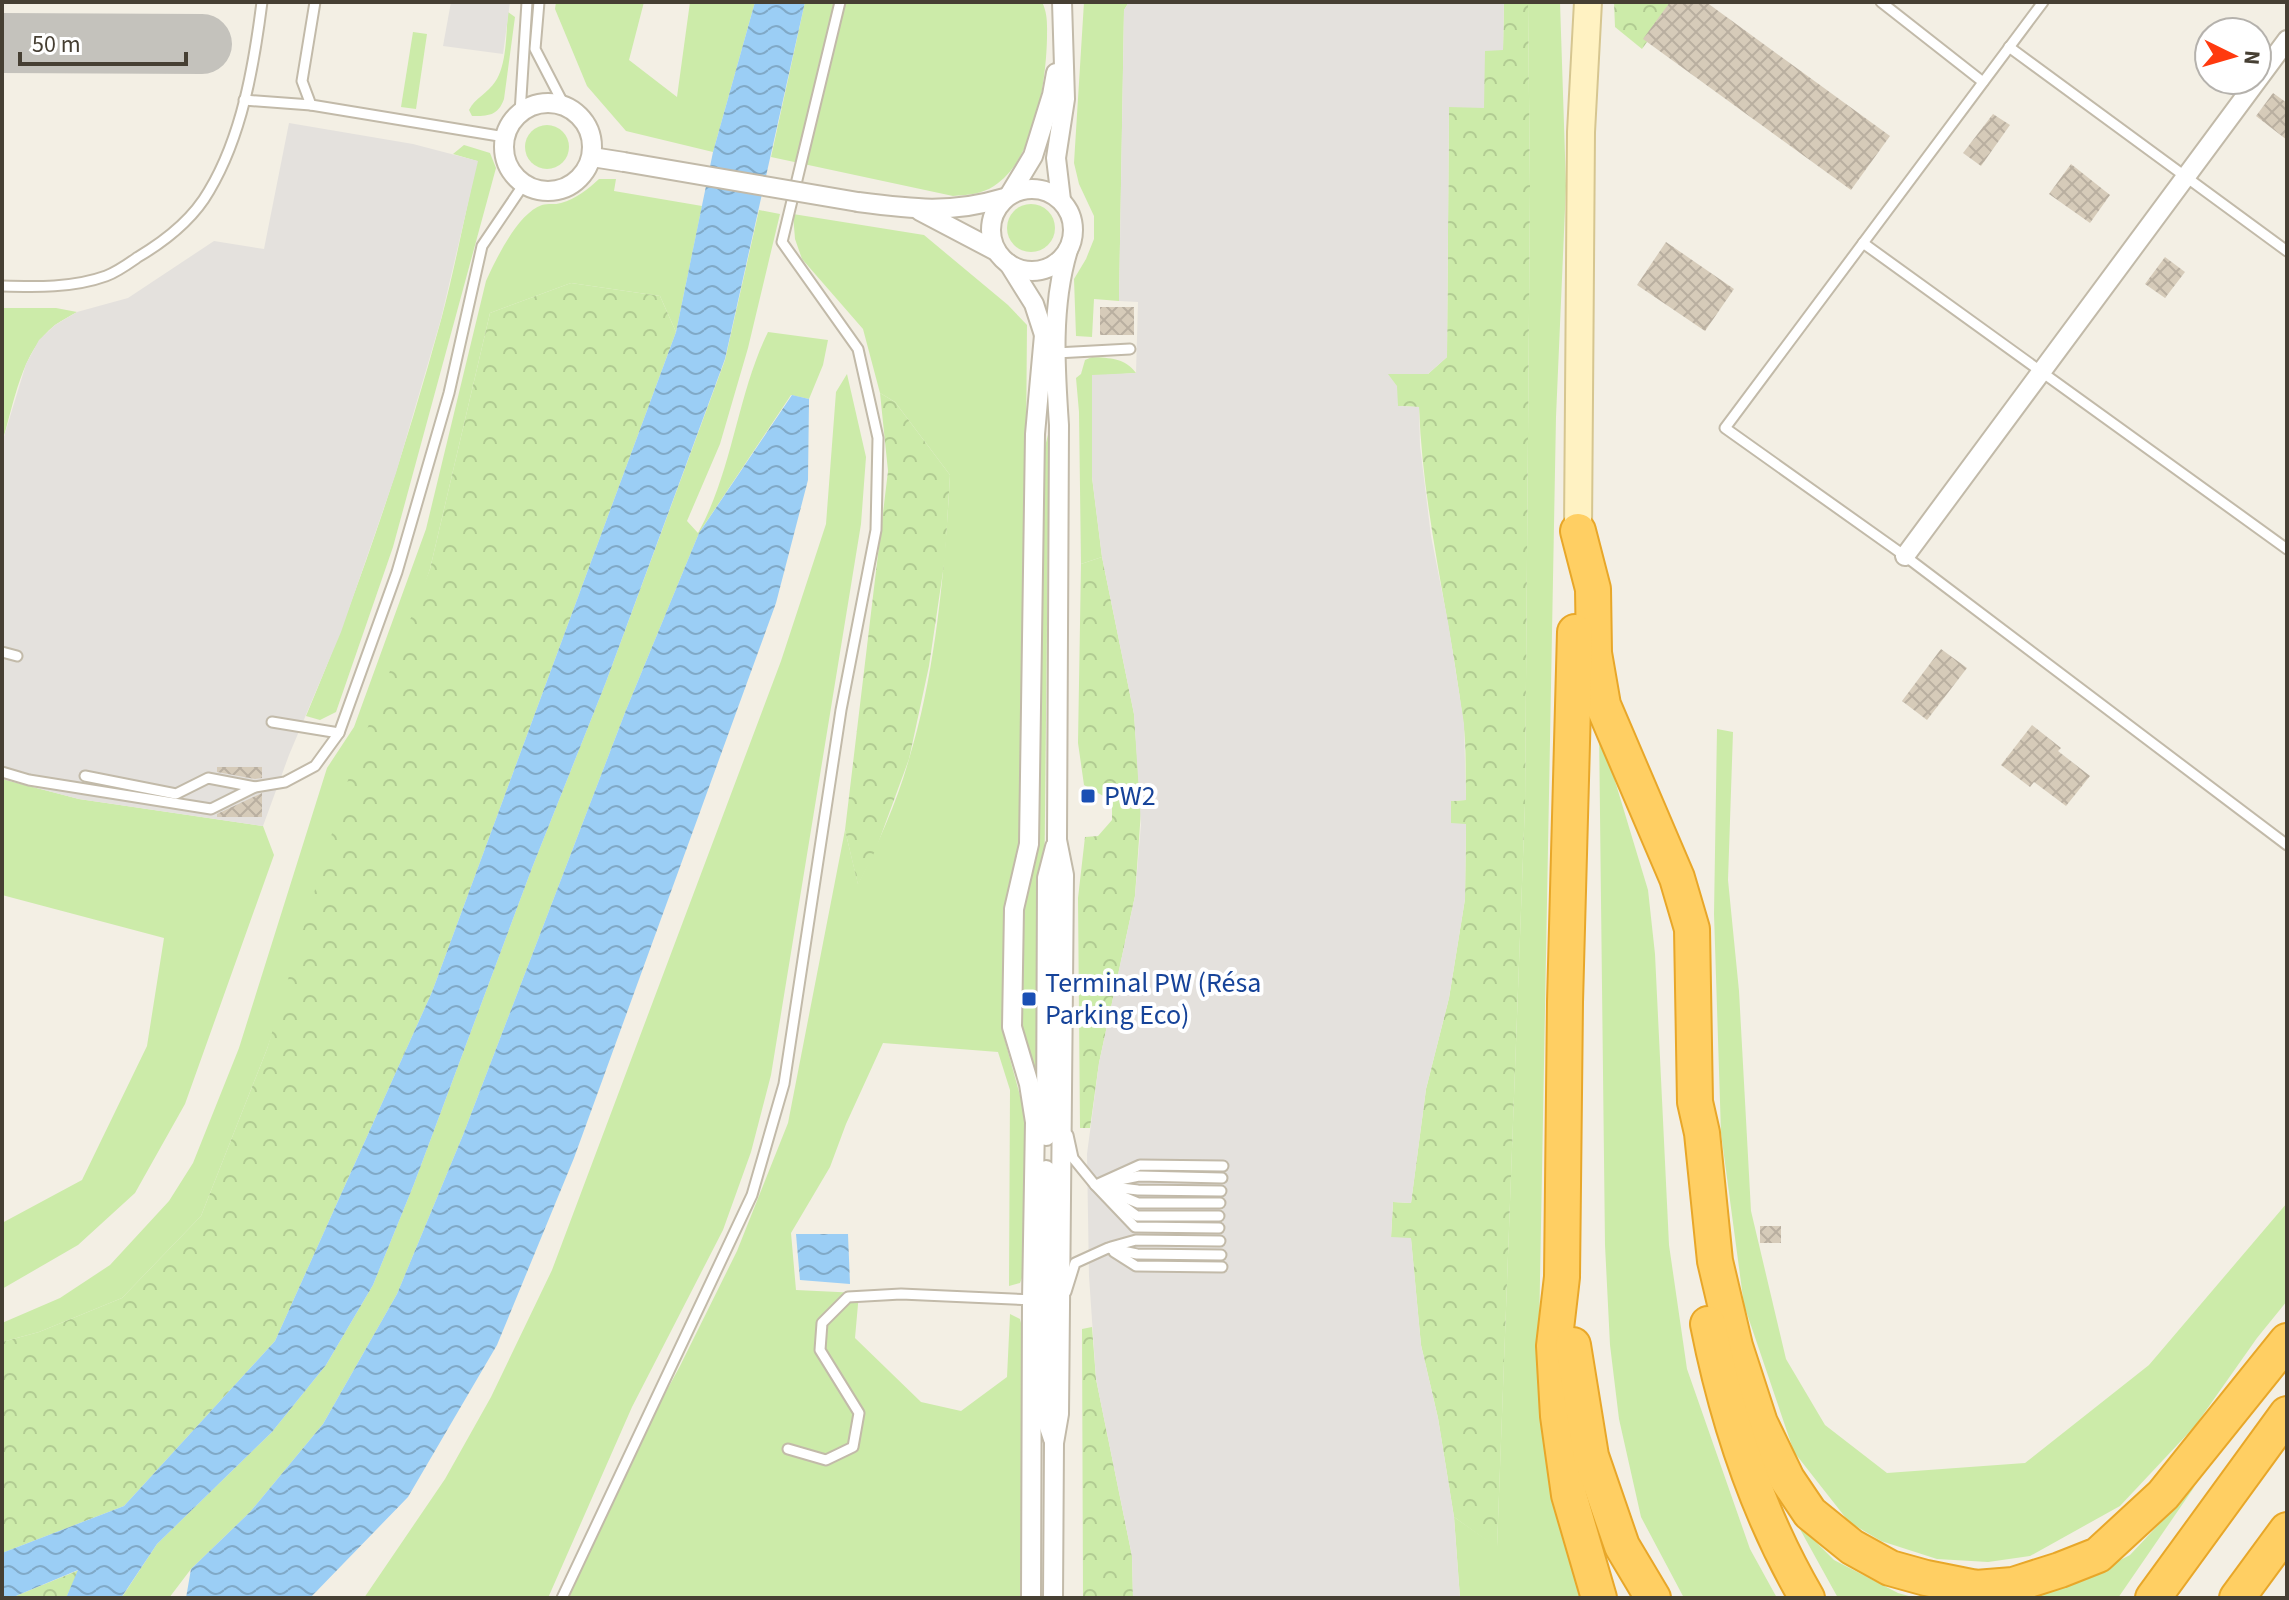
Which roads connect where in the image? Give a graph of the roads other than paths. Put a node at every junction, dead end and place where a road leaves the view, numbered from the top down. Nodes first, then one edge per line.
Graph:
1 (262, 2) edge
2 (315, 2) edge
3 (527, 2) edge
4 (539, 2) edge
5 (840, 2) edge
6 (1062, 2) edge
7 (1573, 2) edge
8 (1588, 2) edge
9 (1881, 2) edge
10 (2043, 2) edge
11 (2287, 40) edge
12 (1061, 43) junction
13 (2009, 47) junction
14 (1983, 82) junction
15 (244, 100) junction
16 (311, 105) junction
17 (564, 105) junction
18 (520, 113) junction
19 (1581, 132) junction
20 (505, 137) junction
21 (592, 157) junction
22 (2186, 176) junction
23 (524, 184) junction
24 (1007, 196) junction
25 (1061, 200) junction
26 (918, 210) junction
27 (1863, 243) junction
28 (1068, 250) junction
29 (2287, 251) edge
30 (1002, 258) junction
31 (2, 286) edge
32 (1044, 335) junction
33 (1130, 349) dead end
34 (1056, 353) junction
35 (2042, 370) junction
36 (1056, 374) junction
37 (1578, 531) junction
38 (2287, 549) edge
39 (1905, 556) junction
40 (2, 652) edge
41 (17, 656) dead end
42 (272, 722) dead end
43 (339, 733) junction
44 (2, 772) edge
45 (85, 776) dead end
46 (255, 787) junction
47 (1057, 840) junction
48 (2287, 845) edge
49 (1695, 1102) junction
50 (1062, 1108) junction
51 (1223, 1166) dead end
52 (1222, 1178) dead end
53 (1095, 1185) junction
54 (1221, 1191) dead end
55 (1220, 1203) dead end
56 (1219, 1216) dead end
57 (1219, 1228) dead end
58 (1220, 1241) dead end
59 (1108, 1248) junction
60 (1221, 1255) dead end
61 (1222, 1267) dead end
62 (1562, 1277) junction
63 (1046, 1304) junction
64 (2287, 1341) edge
65 (2287, 1414) edge
66 (788, 1449) dead end
67 (2287, 1530) edge
68 (562, 1598) edge
69 (1031, 1598) edge
70 (1053, 1598) edge
71 (1599, 1598) edge
72 (1653, 1598) edge
73 (1807, 1598) edge
74 (2153, 1598) edge
75 (2237, 1598) edge

1 - 15 lane
2 - 16 lane
3 - 18 lane
4 - 17 lane
5 - 68 lane
6 - 12 street
7 - 19 main road
8 - 19 main road
9 - 14 lane
10 - 13 lane
11 - 22 street
12 - 24 street
12 - 25 street
13 - 14 lane
13 - 22 lane
14 - 27 lane
15 - 16 lane
15 - 31 lane
16 - 20 lane
17 - 18 street
17 - 21 street
18 - 20 street
19 - 37 main road
20 - 23 street
21 - 23 street
21 - 26 street, bridge
22 - 29 lane
22 - 35 street
23 - 43 lane
24 - 25 street
24 - 26 street
24 - 30 street
25 - 28 street
26 - 30 street
27 - 35 lane
27 - 39 lane
28 - 30 street
28 - 34 street
30 - 32 street
32 - 36 street
32 - 63 street
33 - 34 lane
34 - 36 street
35 - 38 lane
35 - 39 street
36 - 47 street
37 - 49 highway
37 - 62 highway
39 - 48 lane
40 - 41 lane
42 - 43 lane
43 - 46 lane
44 - 46 lane
45 - 46 lane
47 - 50 street
47 - 63 street
49 - 64 highway
49 - 73 highway
50 - 53 lane
50 - 63 street
51 - 53 lane
52 - 53 lane
53 - 54 lane
53 - 55 lane
53 - 56 lane
53 - 57 lane
58 - 59 lane
59 - 60 lane
59 - 61 lane
59 - 63 lane
62 - 71 highway
62 - 72 highway
63 - 66 lane
63 - 69 street
63 - 70 street
65 - 74 highway
67 - 75 highway

